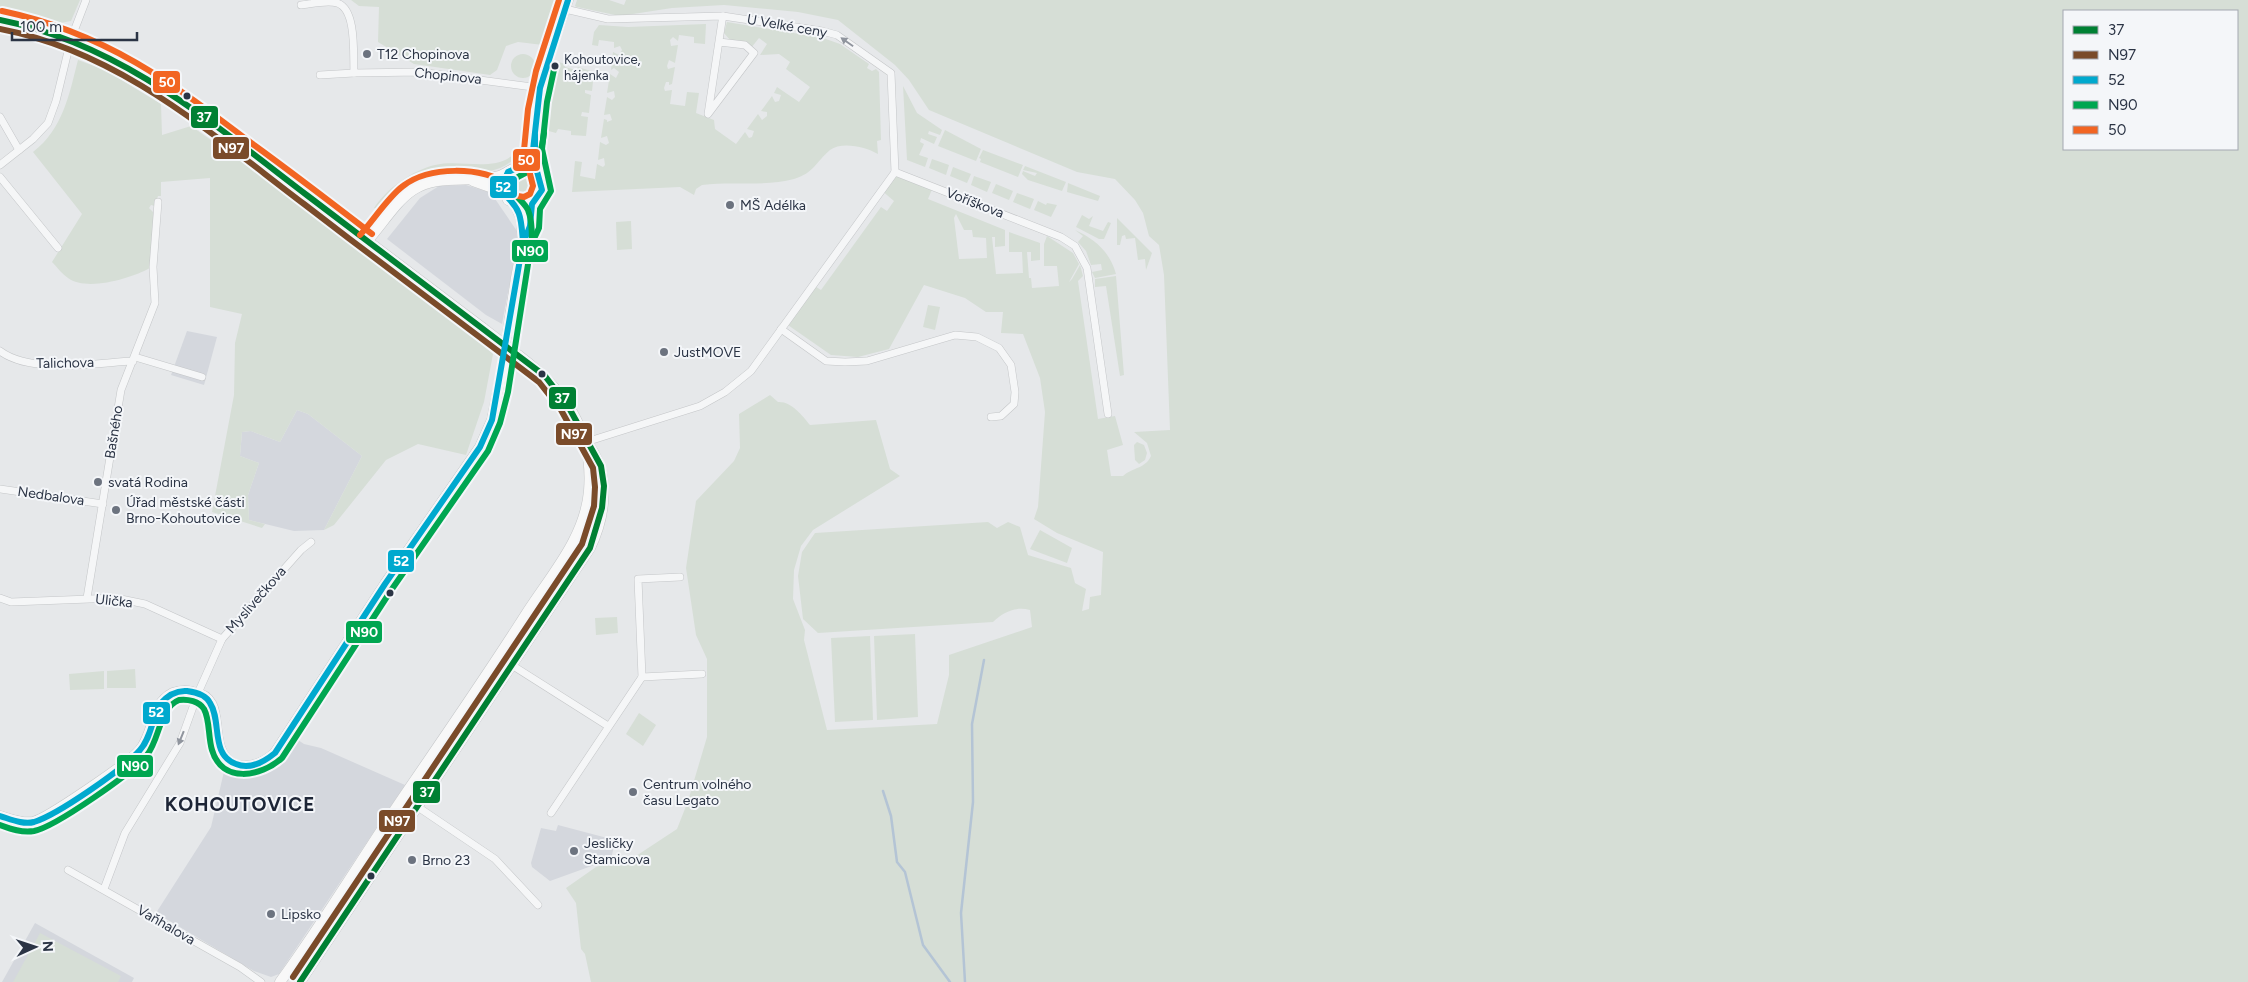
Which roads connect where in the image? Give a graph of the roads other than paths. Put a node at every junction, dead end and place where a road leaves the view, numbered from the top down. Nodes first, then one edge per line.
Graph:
1 (86, 0) edge
2 (566, 4) edge
3 (301, 5) dead end
4 (723, 16) junction
5 (0, 20) edge
6 (71, 39) junction
7 (719, 42) junction
8 (354, 73) junction
9 (320, 75) dead end
10 (540, 88) junction
11 (0, 117) edge
12 (19, 150) junction
13 (533, 150) junction
14 (0, 165) edge
15 (521, 166) junction
16 (537, 172) junction
17 (895, 172) junction
18 (507, 173) junction
19 (0, 177) edge
20 (467, 180) junction
21 (504, 192) junction
22 (158, 202) dead end
23 (515, 204) junction
24 (532, 204) junction
25 (367, 241) junction
26 (523, 242) junction
27 (58, 248) dead end
28 (781, 329) junction
29 (508, 331) tunnel mouth
30 (0, 351) edge
31 (134, 359) junction
32 (504, 361) tunnel mouth
33 (202, 377) dead end
34 (1108, 414) dead end
35 (991, 417) dead end
36 (586, 442) junction
37 (0, 489) edge
38 (103, 504) junction
39 (311, 542) dead end
40 (680, 577) dead end
41 (0, 598) edge
42 (87, 598) junction
43 (222, 639) junction
44 (499, 657) junction
45 (512, 665) junction
46 (702, 674) dead end
47 (642, 677) junction
48 (198, 693) junction
49 (608, 726) junction
50 (403, 797) junction
51 (418, 806) junction
52 (551, 813) dead end
53 (0, 816) edge
54 (68, 870) dead end
55 (104, 890) junction
56 (538, 905) dead end
57 (261, 982) edge
58 (280, 982) edge
59 (300, 982) edge

1 - 6 street
2 - 4 street, U Velké ceny
2 - 10 street
3 - 8 street
4 - 7 street, U Velké ceny
17 -> 4 street, U Velké ceny
5 - 6 street
6 - 12 street
6 - 25 street
7 - 7 street, U Velké ceny
8 - 9 street, Chopinova
8 - 10 street, Chopinova
10 - 13 street
11 - 12 street
12 - 14 street
13 - 15 street
13 - 16 street
15 - 16 street
15 - 18 street
16 - 24 street
17 - 28 street
17 - 34 street, Voříškova
18 - 20 street
18 - 21 street
19 - 27 street
20 - 21 street
20 - 25 street
21 - 23 street
22 - 31 street, Bašného
23 - 24 street
23 - 26 street
24 - 26 street
25 - 36 street, bridge
26 - 29 street
28 - 35 street
28 - 36 street
30 - 31 street, Talichova
31 - 33 street
31 - 38 street, Bašného
32 - 48 street
36 - 44 street
36 - 45 street
37 - 38 street, Nedbalova
38 - 42 street, Bašného
39 - 43 street, Myslivečkova
40 - 47 street
41 - 42 street, Ulička
42 - 43 street, Ulička
43 - 48 street, Myslivečkova
44 - 45 street
44 - 50 street
45 - 49 street
45 - 51 street
46 - 47 street
47 - 49 street
48 - 53 street
48 -> 55 street, Myslivečkova
49 - 52 street
50 - 51 street
50 - 58 street
51 - 56 street
51 - 59 street
54 - 55 street, Vaňhalova
55 - 57 street, Vaňhalova

